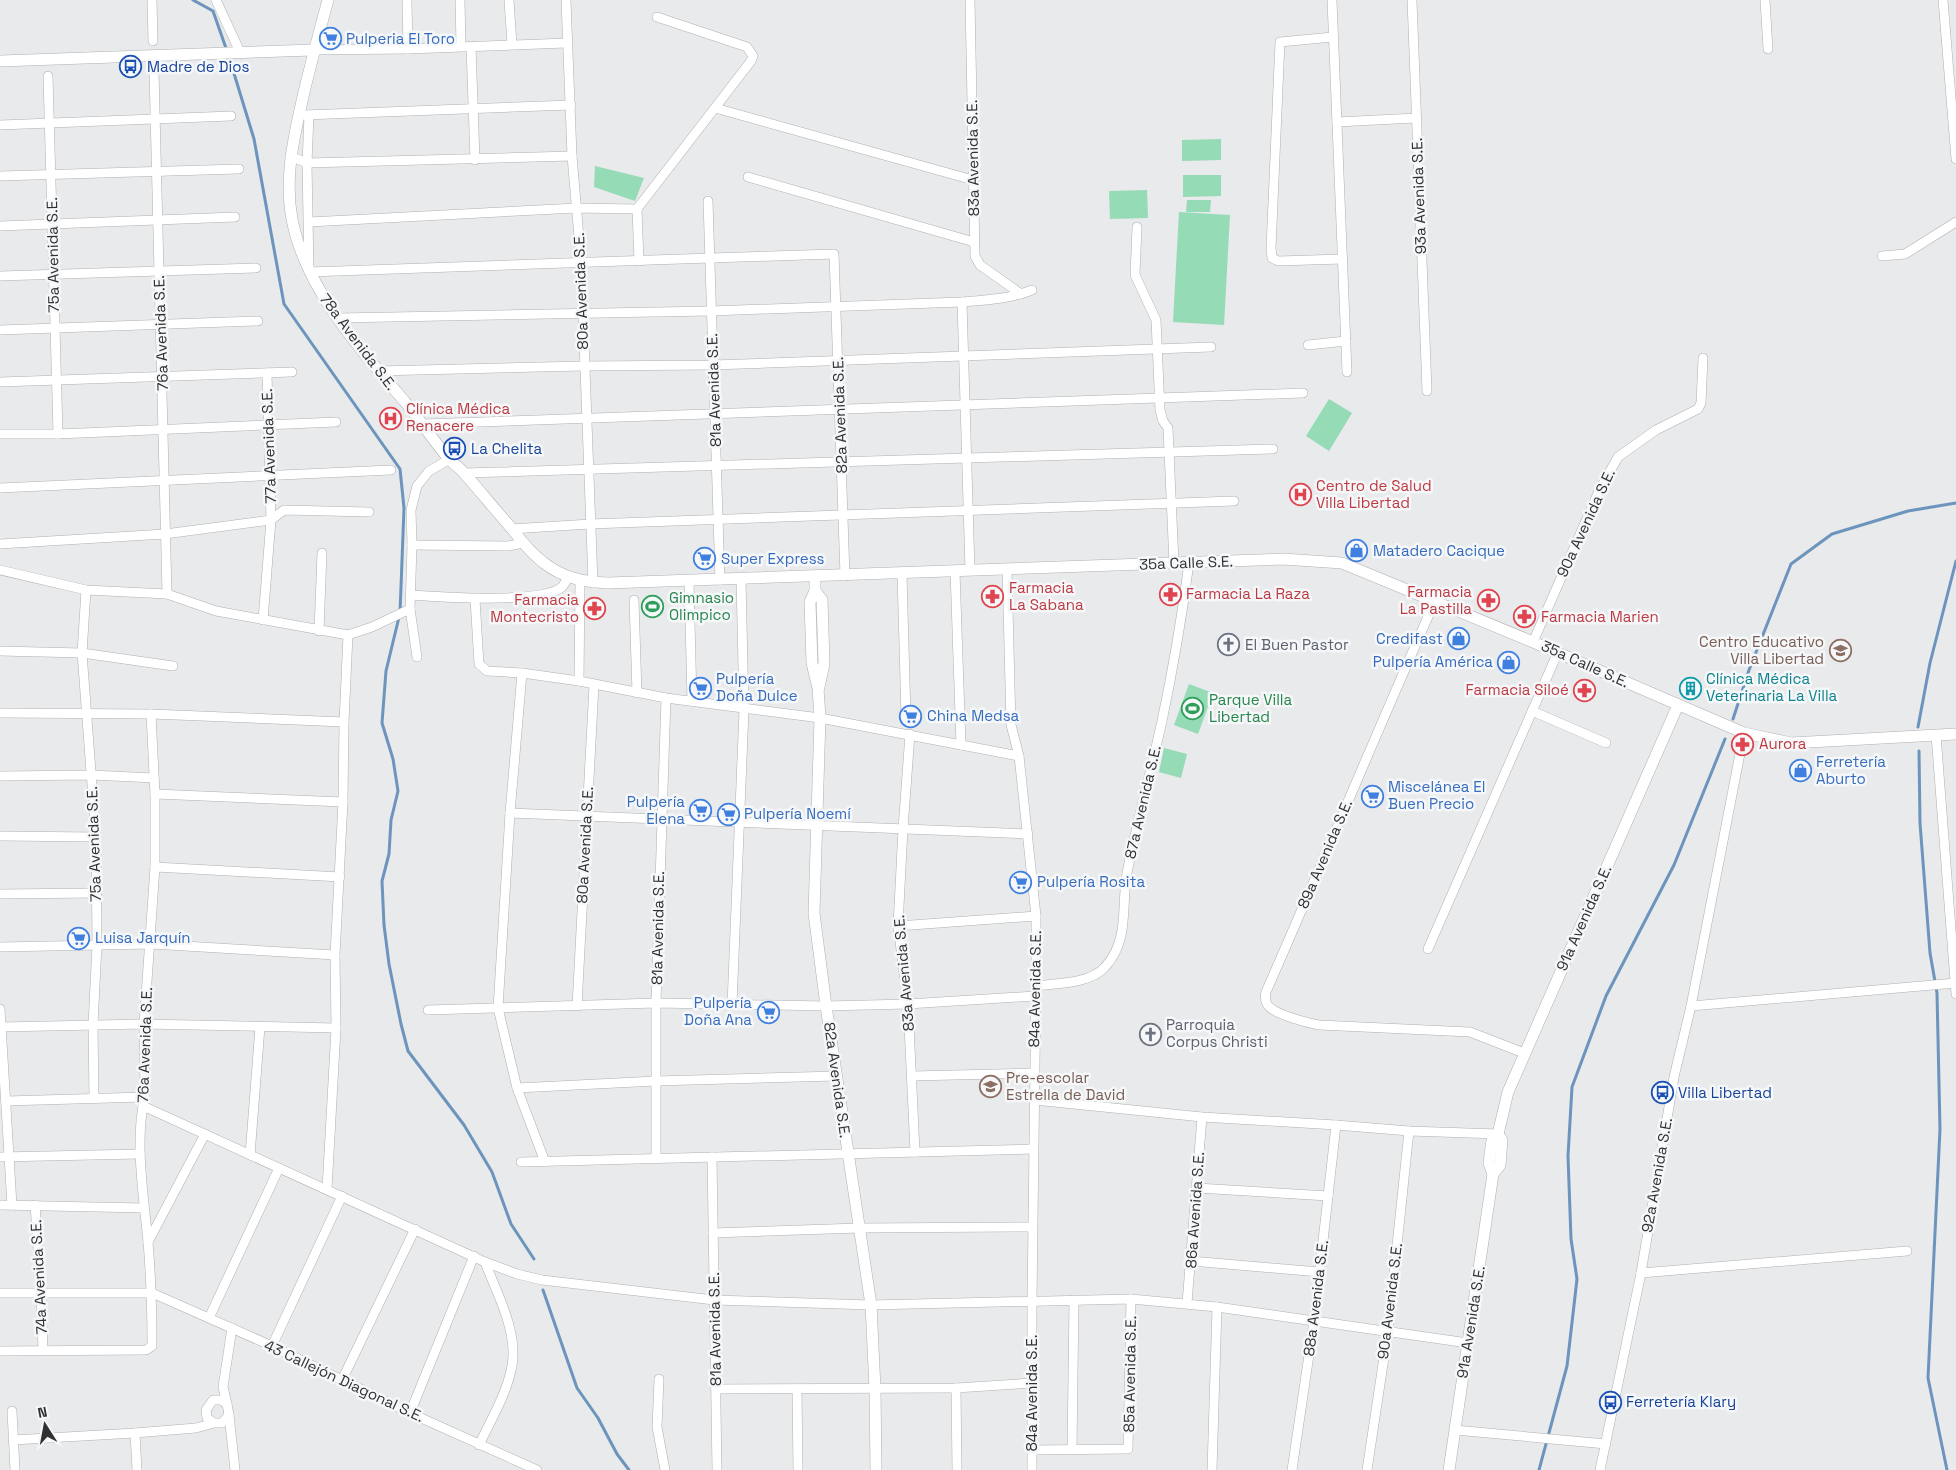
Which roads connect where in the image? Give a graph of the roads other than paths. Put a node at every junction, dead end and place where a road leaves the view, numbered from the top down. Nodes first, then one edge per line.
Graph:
1 (152, 0) edge
2 (216, 0) edge
3 (328, 0) edge
4 (407, 0) edge
5 (460, 0) edge
6 (509, 0) edge
7 (566, 0) edge
8 (970, 0) edge
9 (1332, 0) edge
10 (1412, 0) edge
11 (1765, 0) edge
12 (1943, 0) edge
13 (657, 17) dead end
14 (1333, 37) junction
15 (154, 41) dead end
16 (566, 43) junction
17 (512, 44) junction
18 (466, 46) junction
19 (408, 49) junction
20 (1768, 49) dead end
21 (313, 50) junction
22 (231, 53) junction
23 (0, 61) edge
24 (154, 72) dead end
25 (48, 76) dead end
26 (571, 105) junction
27 (715, 108) junction
28 (473, 109) junction
29 (304, 115) junction
30 (231, 116) dead end
31 (1416, 118) junction
32 (155, 119) junction
33 (1337, 122) junction
34 (50, 123) junction
35 (0, 125) edge
36 (290, 156) junction
37 (572, 156) junction
38 (1956, 159) edge
39 (475, 160) junction
40 (307, 163) junction
41 (239, 169) dead end
42 (157, 171) junction
43 (51, 175) junction
44 (0, 176) edge
45 (748, 177) dead end
46 (973, 180) junction
47 (708, 201) dead end
48 (577, 208) junction
49 (638, 209) junction
50 (235, 217) dead end
51 (158, 220) junction
52 (309, 222) junction
53 (1956, 222) edge
54 (52, 224) junction
55 (0, 226) edge
56 (1137, 227) dead end
57 (974, 242) junction
58 (1882, 256) dead end
59 (709, 258) junction
60 (1343, 259) junction
61 (581, 261) junction
62 (639, 261) junction
63 (256, 268) dead end
64 (160, 271) junction
65 (309, 272) junction
66 (53, 274) junction
67 (0, 276) edge
68 (1032, 290) dead end
69 (1021, 294) junction
70 (962, 302) junction
71 (836, 306) junction
72 (711, 311) junction
73 (582, 312) junction
74 (339, 318) junction
75 (258, 321) dead end
76 (161, 323) junction
77 (55, 328) junction
78 (0, 330) edge
79 (1346, 341) junction
80 (1308, 345) dead end
81 (1211, 347) dead end
82 (1157, 349) junction
83 (963, 356) junction
84 (1702, 358) dead end
85 (838, 360) junction
86 (713, 365) junction
87 (584, 366) junction
88 (378, 371) junction
89 (292, 372) dead end
90 (1347, 372) dead end
91 (267, 373) junction
92 (163, 376) junction
93 (56, 380) junction
94 (0, 382) edge
95 (1427, 391) dead end
96 (1303, 393) dead end
97 (1159, 398) junction
98 (965, 405) junction
99 (840, 410) junction
100 (715, 414) junction
101 (586, 419) junction
102 (336, 422) dead end
103 (423, 424) junction
104 (268, 425) junction
105 (164, 429) junction
106 (0, 434) edge
107 (58, 434) junction
108 (1273, 449) dead end
109 (1168, 451) junction
110 (967, 457) junction
111 (450, 459) junction
112 (842, 461) junction
113 (716, 466) junction
114 (391, 470) dead end
115 (588, 470) junction
116 (464, 473) junction
117 (269, 476) junction
118 (165, 480) junction
119 (0, 488) edge
120 (1234, 501) dead end
121 (1170, 503) junction
122 (968, 510) junction
123 (369, 512) dead end
124 (843, 515) junction
125 (271, 520) junction
126 (718, 520) junction
127 (590, 524) junction
128 (511, 529) junction
129 (165, 534) junction
130 (524, 543) junction
131 (0, 544) edge
132 (412, 545) junction
133 (322, 553) dead end
134 (1189, 563) junction
135 (1174, 564) junction
136 (1007, 569) junction
137 (0, 570) edge
138 (970, 570) junction
139 (955, 571) junction
140 (902, 574) junction
141 (845, 576) junction
142 (815, 577) junction
143 (574, 579) junction
144 (741, 579) junction
145 (720, 580) junction
146 (689, 581) junction
147 (594, 583) junction
148 (86, 590) junction
149 (167, 594) junction
150 (411, 595) junction
151 (475, 599) junction
152 (634, 600) dead end
153 (1435, 601) junction
154 (410, 609) junction
155 (263, 620) junction
156 (319, 631) junction
157 (348, 635) junction
158 (1533, 642) junction
159 (0, 651) edge
160 (1558, 652) junction
161 (82, 653) junction
162 (417, 657) dead end
163 (173, 666) dead end
164 (522, 673) junction
165 (579, 681) junction
166 (594, 685) junction
167 (637, 693) junction
168 (666, 698) junction
169 (692, 701) junction
170 (1678, 705) junction
171 (744, 710) junction
172 (1532, 711) junction
173 (0, 713) edge
174 (87, 714) junction
175 (151, 714) junction
176 (906, 717) dead end
177 (820, 718) junction
178 (344, 722) junction
179 (1744, 733) junction
180 (910, 734) junction
181 (1956, 734) edge
182 (1936, 735) junction
183 (1606, 743) dead end
184 (961, 745) junction
185 (1018, 756) junction
186 (92, 775) junction
187 (0, 776) edge
188 (154, 778) junction
189 (154, 794) junction
190 (343, 802) junction
191 (510, 813) junction
192 (587, 816) junction
193 (661, 819) junction
194 (739, 822) junction
195 (817, 825) junction
196 (903, 829) junction
197 (1028, 834) junction
198 (0, 836) edge
199 (96, 837) junction
200 (155, 867) junction
201 (340, 877) junction
202 (97, 892) junction
203 (0, 894) edge
204 (1036, 916) junction
205 (898, 926) junction
206 (151, 944) junction
207 (97, 945) junction
208 (0, 947) edge
209 (1428, 949) dead end
210 (336, 955) junction
211 (1956, 983) edge
212 (1036, 991) junction
213 (1956, 994) edge
214 (656, 1003) junction
215 (908, 1004) junction
216 (732, 1005) junction
217 (577, 1006) junction
218 (826, 1006) junction
219 (1691, 1006) junction
220 (498, 1008) junction
221 (0, 1009) edge
222 (428, 1010) dead end
223 (144, 1024) junction
224 (93, 1025) junction
225 (1, 1027) edge
226 (260, 1027) junction
227 (336, 1028) junction
228 (1524, 1053) junction
229 (1034, 1073) junction
230 (837, 1076) junction
231 (912, 1076) junction
232 (656, 1081) junction
233 (517, 1088) junction
234 (145, 1097) junction
235 (94, 1098) junction
236 (1034, 1100) junction
237 (6, 1101) junction
238 (142, 1106) junction
239 (1202, 1117) junction
240 (1336, 1125) junction
241 (1409, 1131) junction
242 (205, 1134) junction
243 (1498, 1134) junction
244 (1033, 1149) junction
245 (915, 1152) junction
246 (140, 1154) junction
247 (848, 1154) junction
248 (250, 1155) junction
249 (5, 1157) edge
250 (712, 1157) junction
251 (656, 1159) junction
252 (521, 1162) dead end
253 (545, 1162) junction
254 (279, 1168) junction
255 (1197, 1188) junction
256 (327, 1190) junction
257 (342, 1196) junction
258 (1328, 1196) junction
259 (0, 1205) edge
260 (12, 1205) junction
261 (35, 1205) junction
262 (144, 1208) junction
263 (1032, 1227) junction
264 (859, 1228) junction
265 (415, 1229) junction
266 (713, 1232) junction
267 (148, 1242) junction
268 (1907, 1251) dead end
269 (474, 1256) junction
270 (1192, 1261) junction
271 (486, 1262) junction
272 (1319, 1272) junction
273 (1641, 1273) junction
274 (0, 1293) edge
275 (41, 1293) junction
276 (152, 1293) junction
277 (1131, 1299) junction
278 (714, 1300) junction
279 (1074, 1300) junction
280 (1032, 1302) junction
281 (1187, 1303) junction
282 (871, 1305) junction
283 (1217, 1306) junction
284 (209, 1318) junction
285 (1314, 1321) junction
286 (232, 1328) junction
287 (1388, 1331) junction
288 (1468, 1343) junction
289 (272, 1346) junction
290 (43, 1350) junction
291 (0, 1351) edge
292 (659, 1379) dead end
293 (342, 1380) junction
294 (1032, 1383) junction
295 (223, 1387) junction
296 (956, 1388) junction
297 (716, 1389) junction
298 (797, 1389) junction
299 (875, 1390) junction
300 (210, 1403) junction
301 (227, 1404) junction
302 (12, 1412) dead end
303 (410, 1413) junction
304 (206, 1414) junction
305 (229, 1415) junction
306 (216, 1423) junction
307 (196, 1428) junction
308 (1455, 1430) junction
309 (135, 1433) junction
310 (231, 1435) junction
311 (13, 1440) junction
312 (1606, 1444) junction
313 (479, 1445) junction
314 (1032, 1450) junction
315 (1072, 1450) junction
316 (16, 1470) edge
317 (138, 1470) edge
318 (235, 1470) edge
319 (537, 1470) edge
320 (665, 1470) edge
321 (717, 1470) edge
322 (798, 1470) edge
323 (876, 1470) edge
324 (957, 1470) edge
325 (1032, 1470) edge
326 (1212, 1470) edge
327 (1292, 1470) edge
328 (1367, 1470) edge
329 (1449, 1470) edge
330 (1600, 1470) edge

1 - 15 street
2 - 22 street
3 - 21 street, 78a Avenida S.E.
4 - 19 street
5 - 18 street
6 - 17 street
7 - 16 street, 80a Avenida S.E.
8 - 46 street, 83a Avenida S.E.
9 - 14 street
10 - 31 street, 93a Avenida S.E.
11 - 20 street
12 - 38 street
13 - 27 street
14 - 33 street
14 - 60 street
16 - 17 street
16 - 26 street, 80a Avenida S.E.
17 - 18 street
18 - 19 street
18 - 28 street
19 - 21 street
21 - 22 street
21 - 29 street, 78a Avenida S.E.
22 - 23 street
24 - 32 street, 76a Avenida S.E.
25 - 34 street, 75a Avenida S.E.
26 - 28 street
26 - 37 street, 80a Avenida S.E.
27 - 46 street
27 - 49 street
28 - 29 street
28 - 39 street
29 - 36 street, 78a Avenida S.E.
29 - 40 street
30 - 32 street
31 - 33 street
31 - 95 street, 93a Avenida S.E.
32 - 34 street
32 - 42 street, 76a Avenida S.E.
33 - 60 street
34 - 35 street
34 - 43 street, 75a Avenida S.E.
36 - 40 street
36 - 65 street, 78a Avenida S.E.
37 - 39 street
37 - 48 street, 80a Avenida S.E.
39 - 40 street
40 - 52 street
41 - 42 street
42 - 43 street
42 - 51 street, 76a Avenida S.E.
43 - 44 street
43 - 54 street, 75a Avenida S.E.
45 - 57 street
46 - 57 street, 83a Avenida S.E.
47 - 59 street, 81a Avenida S.E.
48 - 49 street
48 - 52 street
48 - 61 street, 80a Avenida S.E.
49 - 62 street
50 - 51 street
51 - 54 street
51 - 64 street, 76a Avenida S.E.
52 - 65 street
53 - 58 street
54 - 55 street
54 - 66 street, 75a Avenida S.E.
56 - 82 street
57 - 69 street, 83a Avenida S.E.
59 - 62 street
59 - 71 street, 82a Avenida S.E.
59 - 72 street, 81a Avenida S.E.
60 - 79 street
61 - 62 street
61 - 65 street
61 - 73 street, 80a Avenida S.E.
63 - 64 street
64 - 66 street
64 - 76 street, 76a Avenida S.E.
65 - 74 street, 78a Avenida S.E.
66 - 67 street
66 - 77 street, 75a Avenida S.E.
68 - 69 street
69 - 70 street
70 - 71 street
70 - 83 street
71 - 72 street
71 - 85 street, 82a Avenida S.E.
72 - 73 street
72 - 86 street, 81a Avenida S.E.
73 - 74 street
73 - 87 street, 80a Avenida S.E.
74 - 88 street, 78a Avenida S.E.
75 - 76 street
76 - 77 street
76 - 92 street, 76a Avenida S.E.
77 - 78 street
77 - 93 street, 75a Avenida S.E.
79 - 80 street
79 - 90 street
81 - 82 street
82 - 83 street
82 - 97 street
83 - 85 street
83 - 98 street
84 - 158 street, 90a Avenida S.E.
85 - 86 street
85 - 99 street, 82a Avenida S.E.
86 - 87 street
86 - 100 street, 81a Avenida S.E.
87 - 88 street
87 - 101 street, 80a Avenida S.E.
88 - 103 street, 78a Avenida S.E.
89 - 91 street
91 - 92 street
91 - 104 street, 77a Avenida S.E.
92 - 93 street
92 - 105 street, 76a Avenida S.E.
93 - 94 street
93 - 107 street, 75a Avenida S.E.
96 - 97 street
97 - 98 street
97 - 109 street
98 - 99 street
98 - 110 street
99 - 100 street
99 - 112 street, 82a Avenida S.E.
100 - 101 street
100 - 113 street, 81a Avenida S.E.
101 - 103 street
101 - 115 street, 80a Avenida S.E.
102 - 104 street
103 - 111 street, 78a Avenida S.E.
104 - 105 street
104 - 117 street, 77a Avenida S.E.
105 - 107 street
105 - 118 street, 76a Avenida S.E.
106 - 107 street
108 - 109 street
109 - 110 street
109 - 121 street
110 - 112 street
110 - 122 street
111 - 116 street, 78a Avenida S.E.
111 - 132 street
112 - 113 street
112 - 124 street, 82a Avenida S.E.
113 - 115 street
113 - 126 street, 81a Avenida S.E.
114 - 117 street
115 - 116 street
115 - 127 street, 80a Avenida S.E.
116 - 128 street, 78a Avenida S.E.
117 - 118 street
117 - 125 street, 77a Avenida S.E.
118 - 119 street
118 - 129 street, 76a Avenida S.E.
120 - 121 street
121 - 122 street
121 - 135 street
122 - 124 street
122 - 138 street
123 - 125 street
124 - 126 street
124 - 141 street, 82a Avenida S.E.
125 - 129 street
125 - 155 street, 77a Avenida S.E.
126 - 127 street
126 - 145 street, 81a Avenida S.E.
127 - 128 street
127 - 147 street, 80a Avenida S.E.
128 - 130 street, 78a Avenida S.E.
129 - 131 street
129 - 149 street, 76a Avenida S.E.
130 - 132 street
130 - 143 street, 78a Avenida S.E.
132 - 150 street
133 - 156 street
134 - 135 street, 35a Calle S.E.
134 - 153 street, 35a Calle S.E.
134 - 212 street, 87a Avenida S.E.
135 - 136 street, 35a Calle S.E.
136 - 138 street, 35a Calle S.E.
136 - 185 street, 84a Avenida S.E.
137 - 148 street
138 - 139 street, 35a Calle S.E.
139 - 140 street, 35a Calle S.E.
139 - 184 street
140 - 141 street, 35a Calle S.E.
140 - 176 street
141 - 142 street, 35a Calle S.E.
142 - 144 street, 35a Calle S.E.
142 - 177 street, 82a Avenida S.E.
143 - 147 street, 35a Calle S.E.
143 - 151 street
143 - 165 street
144 - 145 street, 35a Calle S.E.
144 - 171 street
145 - 146 street, 35a Calle S.E.
146 - 147 street, 35a Calle S.E.
146 - 169 street
148 - 149 street
148 - 161 street, 75a Avenida S.E.
149 - 155 street
150 - 151 street
150 - 154 street
151 - 164 street
152 - 167 street
153 - 158 street, 35a Calle S.E.
153 - 228 street, 89a Avenida S.E.
154 - 157 street
154 - 162 street
155 - 156 street
156 - 157 street
157 - 178 street
158 - 160 street, 35a Calle S.E.
159 - 161 street
160 - 170 street, 35a Calle S.E.
160 - 172 street
161 - 163 street
161 - 174 street, 75a Avenida S.E.
164 - 165 street
164 - 191 street
165 - 166 street
166 - 167 street
166 - 192 street, 80a Avenida S.E.
167 - 168 street
168 - 169 street
168 - 193 street, 81a Avenida S.E.
169 - 171 street
170 - 179 street, 35a Calle S.E.
170 - 228 street, 91a Avenida S.E.
171 - 177 street
171 - 194 street
172 - 183 street
172 - 209 street
173 - 174 street
174 - 175 street
174 - 186 street, 75a Avenida S.E.
175 - 178 street
175 - 188 street, 76a Avenida S.E.
177 - 180 street
177 - 195 street, 82a Avenida S.E.
178 - 190 street
179 - 182 street, 35a Calle S.E.
179 - 219 street, 92a Avenida S.E.
180 - 184 street
180 - 196 street, 83a Avenida S.E.
181 - 182 street, 35a Calle S.E.
182 - 211 street
184 - 185 street
185 - 197 street, 84a Avenida S.E.
186 - 187 street
186 - 188 street
186 - 199 street, 75a Avenida S.E.
188 - 189 street, 76a Avenida S.E.
189 - 190 street
189 - 200 street, 76a Avenida S.E.
190 - 201 street
191 - 192 street
191 - 220 street
192 - 193 street
192 - 217 street, 80a Avenida S.E.
193 - 194 street
193 - 214 street, 81a Avenida S.E.
194 - 195 street
194 - 216 street
195 - 196 street
195 - 218 street, 82a Avenida S.E.
196 - 197 street
196 - 205 street, 83a Avenida S.E.
197 - 204 street, 84a Avenida S.E.
198 - 199 street
199 - 202 street, 75a Avenida S.E.
200 - 201 street
200 - 206 street, 76a Avenida S.E.
201 - 210 street
202 - 203 street
202 - 207 street, 75a Avenida S.E.
204 - 205 street
204 - 212 street, 84a Avenida S.E.
205 - 215 street, 83a Avenida S.E.
206 - 207 street
206 - 210 street
206 - 223 street, 76a Avenida S.E.
207 - 208 street
207 - 224 street, 75a Avenida S.E.
210 - 227 street
211 - 213 street
211 - 219 street
212 - 215 street, 87a Avenida S.E.
212 - 229 street, 84a Avenida S.E.
214 - 216 street, 87a Avenida S.E.
214 - 217 street, 87a Avenida S.E.
214 - 232 street, 81a Avenida S.E.
215 - 218 street, 87a Avenida S.E.
215 - 231 street, 83a Avenida S.E.
216 - 218 street, 87a Avenida S.E.
217 - 220 street, 87a Avenida S.E.
218 - 230 street, 82a Avenida S.E.
219 - 273 street, 92a Avenida S.E.
220 - 222 street, 87a Avenida S.E.
220 - 233 street
221 - 225 street, 74a Avenida S.E.
223 - 224 street
223 - 226 street
223 - 234 street, 76a Avenida S.E.
224 - 225 street
224 - 235 street, 75a Avenida S.E.
225 - 237 street, 74a Avenida S.E.
226 - 227 street
226 - 248 street
227 - 256 street
228 - 243 street, 91a Avenida S.E.
229 - 231 street
229 - 236 street, 84a Avenida S.E.
230 - 232 street
230 - 247 street, 82a Avenida S.E.
231 - 245 street, 83a Avenida S.E.
232 - 233 street
232 - 251 street, 81a Avenida S.E.
233 - 253 street
234 - 235 street
234 - 238 street, 76a Avenida S.E.
235 - 237 street
236 - 239 street
236 - 244 street, 84a Avenida S.E.
237 - 249 street, 74a Avenida S.E.
238 - 242 street
238 - 246 street, 76a Avenida S.E.
239 - 240 street
239 - 255 street, 86a Avenida S.E.
240 - 241 street
240 - 258 street, 88a Avenida S.E.
241 - 243 street
241 - 287 street, 90a Avenida S.E.
242 - 248 street
242 - 267 street
243 - 288 street, 91a Avenida S.E.
244 - 245 street
244 - 263 street, 84a Avenida S.E.
245 - 247 street
246 - 249 street
246 - 262 street, 76a Avenida S.E.
247 - 250 street
247 - 264 street, 82a Avenida S.E.
248 - 254 street
249 - 260 street, 74a Avenida S.E.
250 - 251 street
250 - 266 street, 81a Avenida S.E.
251 - 253 street
252 - 253 street
254 - 256 street
254 - 284 street
255 - 258 street
255 - 270 street, 86a Avenida S.E.
256 - 257 street
257 - 265 street
257 - 289 street
258 - 272 street, 88a Avenida S.E.
259 - 260 street
260 - 261 street
261 - 262 street
261 - 275 street, 74a Avenida S.E.
262 - 267 street, 76a Avenida S.E.
263 - 264 street
263 - 280 street, 84a Avenida S.E.
264 - 266 street
264 - 282 street, 82a Avenida S.E.
265 - 269 street
265 - 293 street
266 - 278 street, 81a Avenida S.E.
267 - 276 street, 76a Avenida S.E.
268 - 273 street
269 - 271 street
269 - 303 street
270 - 272 street
270 - 281 street, 86a Avenida S.E.
271 - 278 street
271 - 313 street
272 - 285 street, 88a Avenida S.E.
273 - 312 street, 92a Avenida S.E.
274 - 275 street
275 - 276 street
275 - 290 street, 74a Avenida S.E.
276 - 284 street, 43 Callejón Diagonal S.E.
276 - 290 street, 76a Avenida S.E.
277 - 279 street
277 - 281 street
277 - 315 street, 85a Avenida S.E.
278 - 282 street
278 - 297 street, 81a Avenida S.E.
279 - 280 street
279 - 315 street
280 - 282 street
280 - 294 street, 84a Avenida S.E.
281 - 283 street
282 - 299 street, 82a Avenida S.E.
283 - 285 street
283 - 326 street
284 - 286 street, 43 Callejón Diagonal S.E.
285 - 287 street
285 - 327 street, 88a Avenida S.E.
286 - 289 street, 43 Callejón Diagonal S.E.
286 - 295 street
287 - 288 street
287 - 328 street, 90a Avenida S.E.
288 - 308 street, 91a Avenida S.E.
289 - 293 street, 43 Callejón Diagonal S.E.
290 - 291 street
292 - 320 street
293 - 303 street, 43 Callejón Diagonal S.E.
294 - 296 street
294 - 314 street, 84a Avenida S.E.
295 - 300 street
295 - 301 street
296 - 299 street
296 - 324 street
297 - 298 street
297 - 321 street, 81a Avenida S.E.
298 - 299 street
298 - 322 street
299 - 323 street, 82a Avenida S.E.
300 - 301 street
300 - 304 street
301 - 305 street
302 - 311 street
303 - 313 street, 43 Callejón Diagonal S.E.
304 - 306 street
304 - 307 street
305 - 306 street
305 - 310 street
306 - 307 street
306 - 310 street
307 - 309 street
308 - 312 street
308 - 329 street, 91a Avenida S.E.
309 - 311 street
309 - 317 street
310 - 318 street
311 - 316 street
312 - 330 street, 92a Avenida S.E.
313 - 319 street, 43 Callejón Diagonal S.E.
314 - 315 street
314 - 325 street, 84a Avenida S.E.

